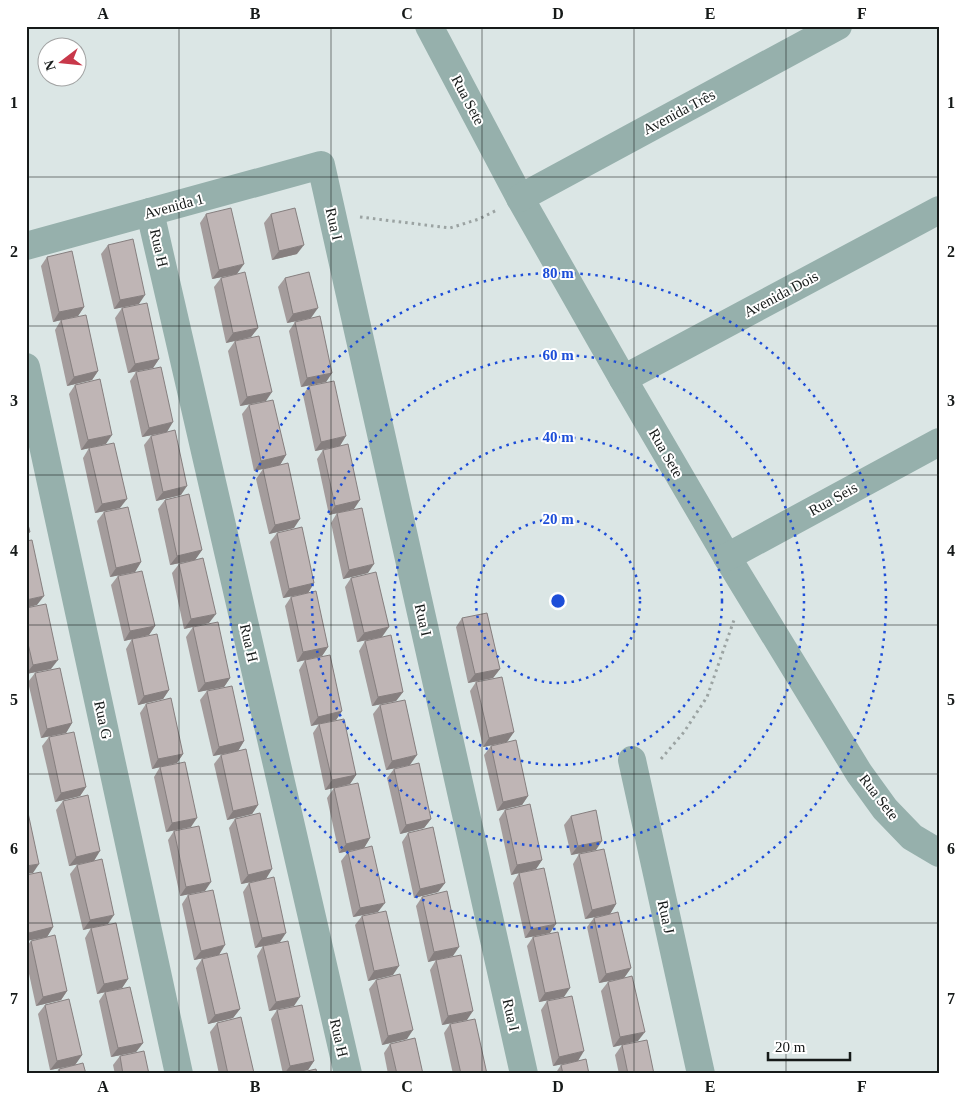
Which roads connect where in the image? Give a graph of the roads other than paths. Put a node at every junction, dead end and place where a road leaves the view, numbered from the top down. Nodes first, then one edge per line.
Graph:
1 (430, 26) edge
2 (838, 26) edge
3 (321, 165) joint
4 (520, 198) junction
5 (939, 210) edge
6 (150, 212) junction
7 (26, 246) edge
8 (26, 367) edge
9 (622, 379) junction
10 (939, 442) edge
11 (727, 557) junction
12 (632, 760) dead end
13 (939, 853) edge
14 (179, 1074) edge
15 (348, 1074) edge
16 (524, 1074) edge
17 (701, 1074) edge

1 - 4 street, Rua Sete
2 - 4 street, Avenida Três
3 - 6 street, Avenida 1
3 - 16 street, Rua I
4 - 9 street, Rua Sete
5 - 9 street, Avenida Dois
6 - 7 street, Avenida 1
6 - 15 street, Rua H
8 - 14 street, Rua G
9 - 11 street, Rua Sete
10 - 11 street, Rua Seis
11 - 13 street, Rua Sete
12 - 17 street, Rua J

